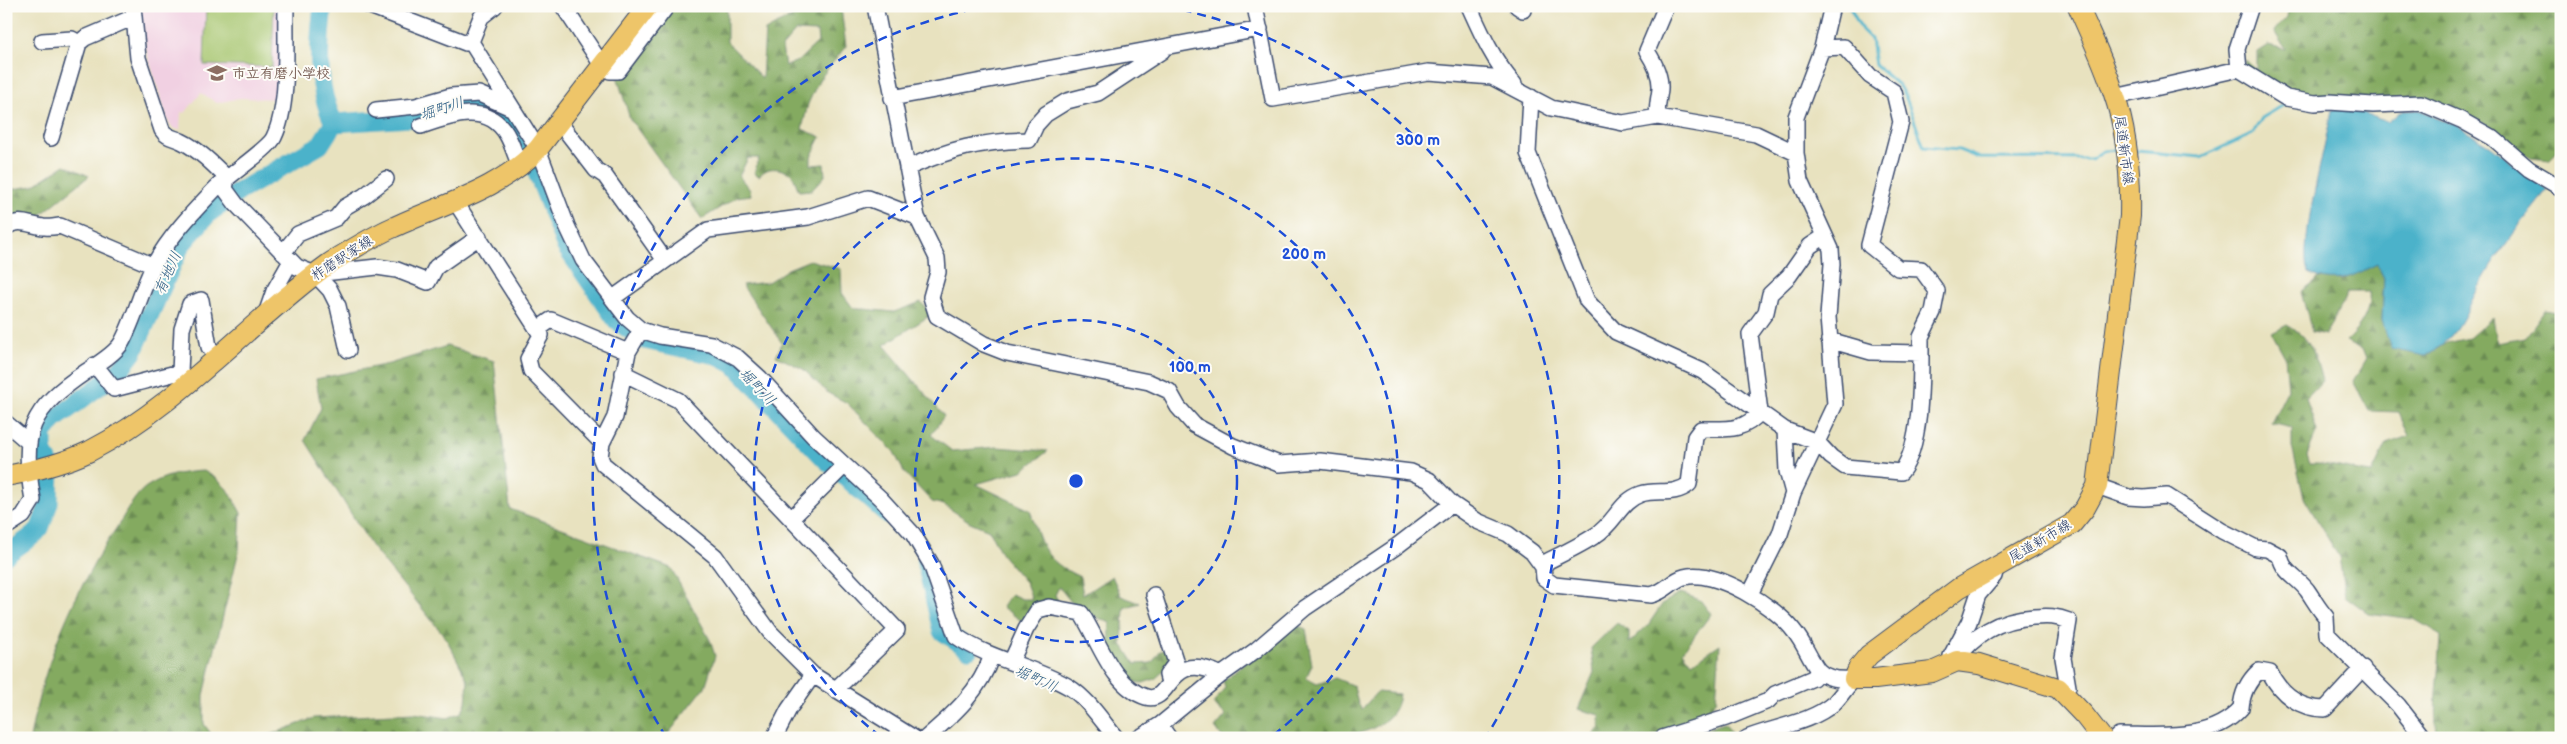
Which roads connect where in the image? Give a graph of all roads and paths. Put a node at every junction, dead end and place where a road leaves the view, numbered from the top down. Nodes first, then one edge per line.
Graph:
1 (286, 6) edge
2 (370, 6) edge
3 (495, 6) edge
4 (648, 6) edge
5 (667, 6) edge
6 (874, 6) edge
7 (1255, 6) edge
8 (1469, 6) edge
9 (1666, 6) edge
10 (1832, 6) edge
11 (2078, 6) edge
12 (2251, 6) edge
13 (566, 7) edge
14 (134, 12) edge
15 (477, 12) edge
16 (1260, 29) junction
17 (42, 41) dead end
18 (79, 42) junction
19 (471, 42) junction
20 (1162, 48) junction
21 (1822, 48) junction
22 (602, 65) junction
23 (2239, 69) junction
24 (496, 93) junction
25 (1525, 93) junction
26 (2115, 97) junction
27 (892, 98) junction
28 (376, 110) dead end
29 (477, 114) junction
30 (1658, 117) junction
31 (559, 122) junction
32 (421, 126) dead end
33 (52, 138) dead end
34 (1796, 153) junction
35 (529, 159) junction
36 (907, 168) junction
37 (386, 179) dead end
38 (226, 183) junction
39 (2561, 188) edge
40 (455, 201) junction
41 (917, 217) junction
42 (6, 227) edge
43 (1824, 236) junction
44 (479, 237) junction
45 (287, 257) junction
46 (664, 259) junction
47 (154, 266) junction
48 (315, 274) junction
49 (613, 298) junction
50 (264, 318) junction
51 (538, 329) junction
52 (641, 330) junction
53 (1829, 340) junction
54 (348, 350) dead end
55 (629, 350) junction
56 (1921, 352) junction
57 (217, 357) junction
58 (96, 367) junction
59 (624, 373) junction
60 (184, 377) junction
61 (1760, 412) junction
62 (6, 423) edge
63 (1785, 430) junction
64 (27, 441) junction
65 (1818, 442) junction
66 (602, 443) junction
67 (844, 466) junction
68 (38, 468) junction
69 (6, 476) edge
70 (2098, 486) junction
71 (1793, 493) junction
72 (1452, 504) junction
73 (791, 519) junction
74 (6, 527) edge
75 (1543, 567) junction
76 (1996, 568) junction
77 (1750, 594) junction
78 (1154, 595) dead end
79 (990, 662) junction
80 (1012, 662) junction
81 (1952, 663) junction
82 (2363, 668) junction
83 (1819, 671) junction
84 (813, 675) junction
85 (1221, 675) junction
86 (1854, 679) junction
87 (1169, 683) junction
88 (835, 690) junction
89 (2064, 695) junction
90 (1797, 722) junction
91 (1160, 725) junction
92 (2422, 736) dead end
93 (774, 738) edge
94 (914, 738) edge
95 (926, 738) edge
96 (1116, 738) edge
97 (1139, 738) edge
98 (1169, 738) edge
99 (1662, 738) edge
100 (1747, 738) edge
101 (1793, 738) edge
102 (2102, 738) edge
103 (2116, 738) edge

1 - 38 street
2 - 19 street
3 - 15 street
4 - 22 main road, 柞磨駅家線
5 - 22 street
6 - 27 street
7 - 16 street
8 - 25 street
9 - 30 street
10 - 21 street
11 - 26 main road, 尾道新市線
12 - 23 street
13 - 22 street
14 - 18 street
14 - 38 street
15 - 19 street
16 - 20 street
16 - 25 street
17 - 18 street
18 - 33 street
19 - 24 street
20 - 27 street
20 - 36 street
21 - 34 street
21 - 56 street
22 - 31 main road, 柞磨駅家線
23 - 26 street
23 - 39 street
24 - 28 street
24 - 29 street
24 - 35 street
25 - 30 street
25 - 61 street
26 - 70 main road, 尾道新市線
27 - 36 street
29 - 32 street
29 - 35 street
30 - 34 street
31 - 35 main road, 柞磨駅家線
31 - 46 street
34 - 43 street
35 - 40 main road, 柞磨駅家線
35 - 49 street
36 - 41 street
37 - 45 street
38 - 45 street
38 - 47 street
40 - 44 street
40 - 48 main road, 柞磨駅家線
41 - 46 street
41 - 72 street
42 - 47 street
43 - 53 street
43 - 61 street
44 - 48 street
44 - 51 street
45 - 48 street
45 - 50 street
46 - 49 street
47 - 58 street
48 - 50 main road, 柞磨駅家線
48 - 54 street
49 - 52 street
50 - 57 main road, 柞磨駅家線
51 - 55 street
51 - 66 street
52 - 55 street
52 - 67 street
53 - 56 street
53 - 65 street
55 - 59 street
56 - 65 street
57 - 60 main road, 柞磨駅家線
57 - 60 street
58 - 60 street
58 - 64 street
59 - 66 street
59 - 73 street
60 - 68 main road, 柞磨駅家線
61 - 63 street
61 - 75 street
62 - 64 street
63 - 65 street
63 - 71 street
64 - 68 street
65 - 71 street
66 - 84 street
67 - 73 street
67 - 79 street
68 - 69 main road, 柞磨駅家線
68 - 74 street
70 - 76 main road, 尾道新市線
70 - 82 street
71 - 77 street
72 - 75 street
72 - 85 street
73 - 88 street
75 - 77 street
76 - 81 street
76 - 86 main road, 尾道新市線
77 - 83 street
78 - 87 street
79 - 80 street
79 - 95 street
80 - 87 street
80 - 96 street
81 - 86 main road
81 - 89 main road
81 - 89 street
82 - 92 street
82 - 103 street
83 - 86 street
83 - 99 street
84 - 88 street
84 - 93 street
85 - 87 street
85 - 91 street
86 - 90 street
88 - 94 street
89 - 102 main road
90 - 100 street
90 - 101 street
91 - 97 street
91 - 98 street

